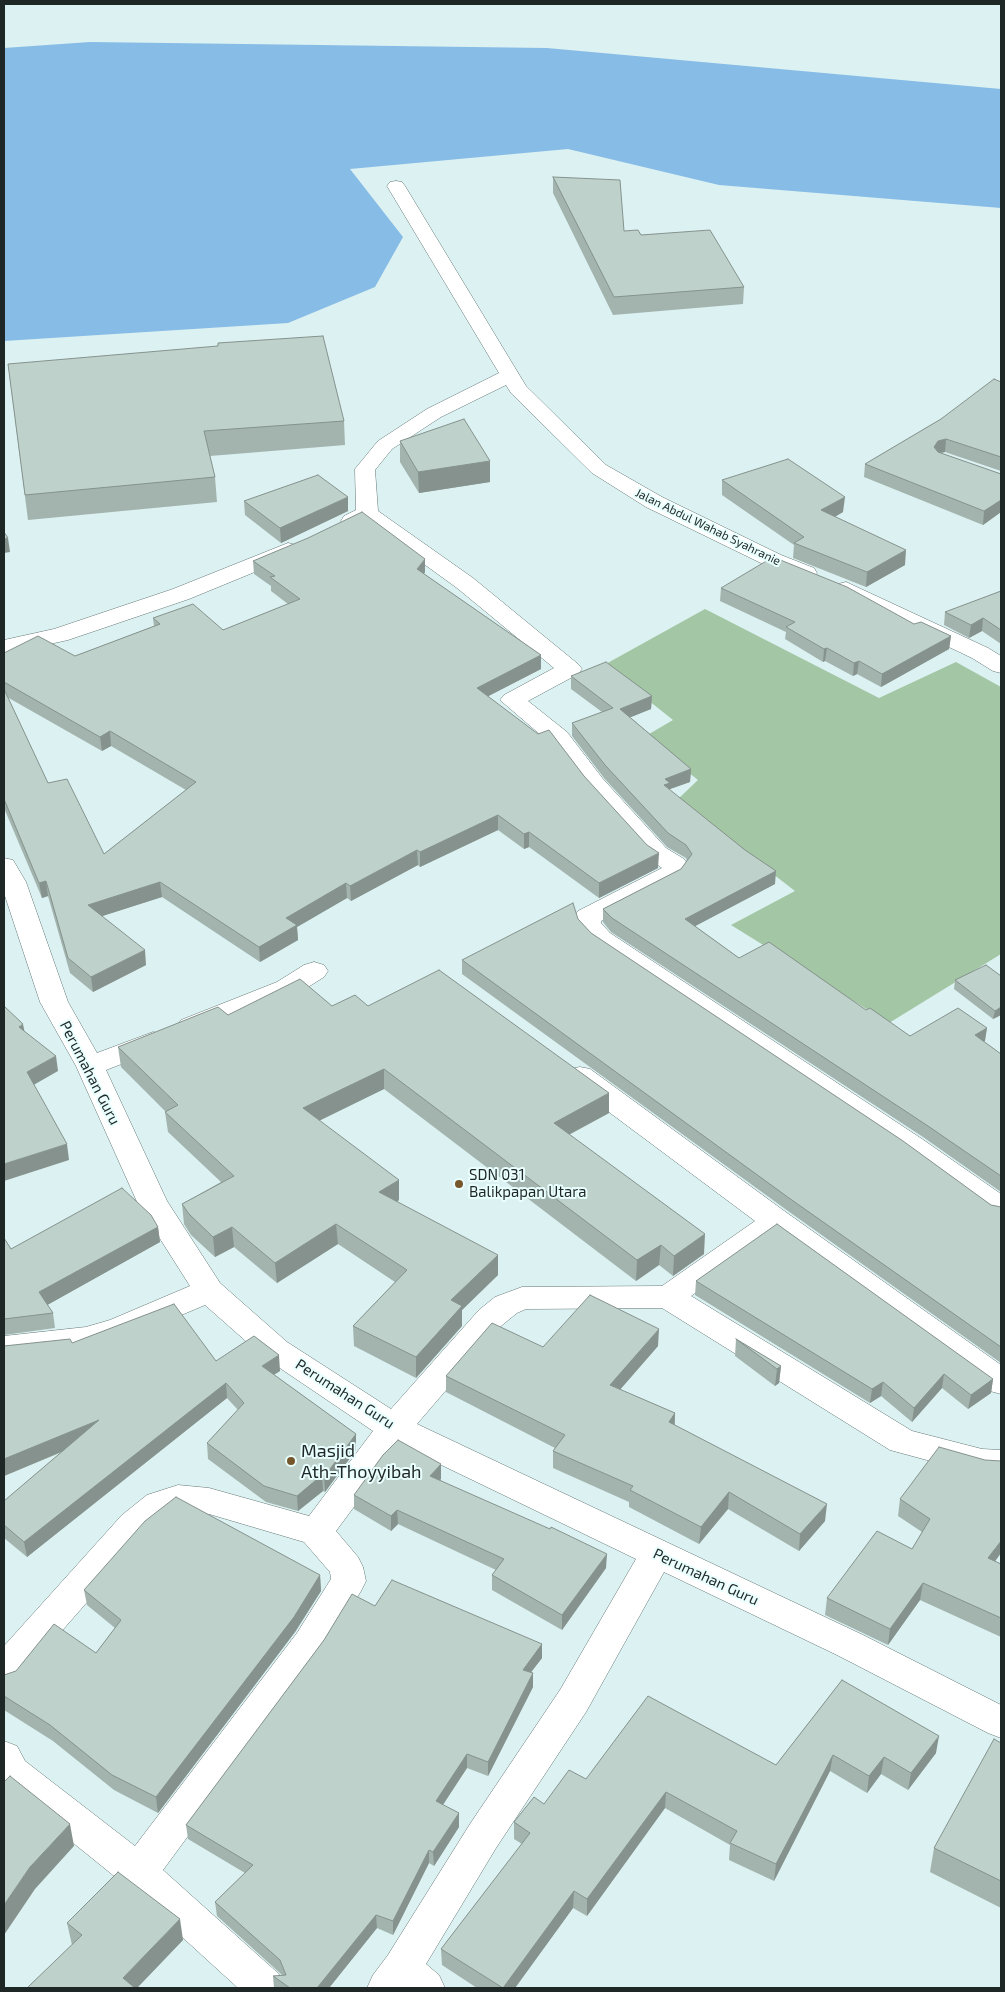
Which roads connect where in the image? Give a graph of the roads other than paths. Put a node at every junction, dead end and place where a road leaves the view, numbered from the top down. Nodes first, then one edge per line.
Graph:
1 (396, 186) dead end
2 (510, 375) junction
3 (367, 514) junction
4 (334, 530) edge
5 (308, 541) edge
6 (950, 612) edge
7 (917, 623) junction
8 (4, 647) edge
9 (1001, 666) edge
10 (4, 866) edge
11 (314, 971) dead end
12 (554, 1058) edge
13 (90, 1066) junction
14 (1001, 1209) edge
15 (776, 1221) junction
16 (210, 1290) junction
17 (668, 1297) junction
18 (4, 1348) edge
19 (1001, 1382) edge
20 (394, 1428) junction
21 (1001, 1463) edge
22 (316, 1532) junction
23 (657, 1554) junction
24 (4, 1674) edge
25 (1001, 1722) edge
26 (4, 1757) edge
27 (138, 1872) junction
28 (404, 1981) edge
29 (266, 1988) edge

1 - 2 street, Jalan Abdul Wahab Syahranie
2 - 3 street
2 - 7 street, Jalan Abdul Wahab Syahranie
3 - 4 street
3 - 14 street
5 - 8 street
6 - 7 street
7 - 9 street, Jalan Abdul Wahab Syahranie
10 - 13 street, Perumahan Guru
11 - 13 street
12 - 15 street
13 - 16 street, Perumahan Guru
15 - 17 street
15 - 19 street
16 - 18 street
16 - 20 street, Perumahan Guru
17 - 20 street
17 - 21 street
20 - 22 street
20 - 23 street, Perumahan Guru
22 - 24 street
22 - 27 street
23 - 25 street, Perumahan Guru
23 - 28 street
26 - 27 street
27 - 29 street

